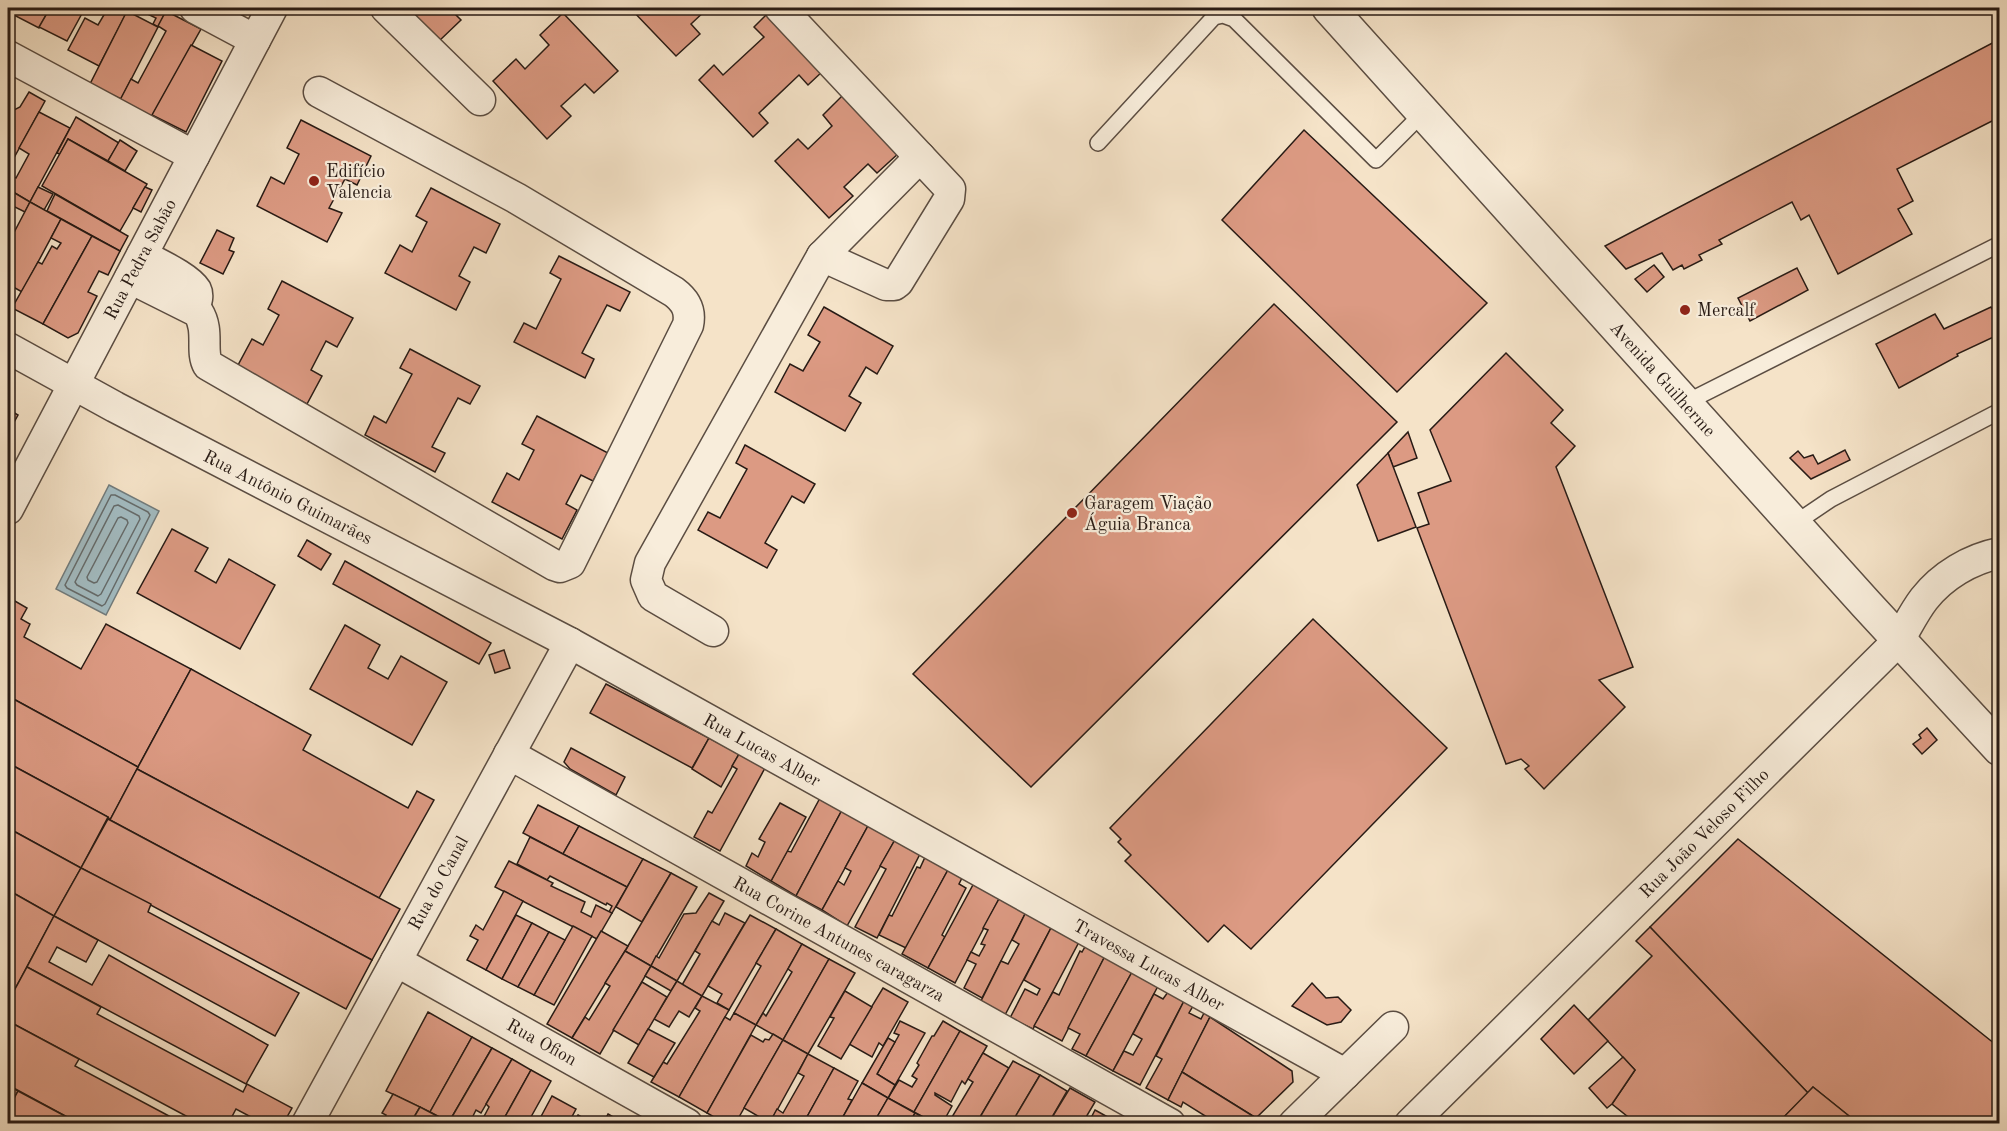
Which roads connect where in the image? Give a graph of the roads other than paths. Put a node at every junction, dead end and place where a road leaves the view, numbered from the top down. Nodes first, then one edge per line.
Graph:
1 (195, 8) edge
2 (272, 8) edge
3 (386, 8) edge
4 (780, 8) edge
5 (1329, 8) edge
6 (255, 40) junction
7 (8, 56) edge
8 (319, 92) dead end
9 (480, 100) dead end
10 (1423, 113) junction
11 (1098, 142) dead end
12 (194, 156) junction
13 (921, 157) junction
14 (2000, 244) edge
15 (822, 256) junction
16 (136, 266) junction
17 (8, 348) edge
18 (74, 385) junction
19 (1685, 403) junction
20 (2000, 411) edge
21 (8, 509) edge
22 (1794, 524) junction
23 (2000, 553) edge
24 (713, 632) dead end
25 (1899, 640) junction
26 (570, 643) junction
27 (2000, 749) edge
28 (509, 754) junction
29 (954, 857) joint
30 (396, 961) junction
31 (1394, 1027) dead end
32 (1345, 1074) junction
33 (307, 1124) edge
34 (687, 1124) edge
35 (1170, 1124) edge
36 (1294, 1124) edge
37 (1410, 1124) edge

1 - 6 street
2 - 6 street, Rua Pedra Sabão
3 - 9 street
4 - 13 street
5 - 10 street, Avenida Guilherme
6 - 12 street, Rua Pedra Sabão
7 - 12 street
8 - 16 street
10 - 11 lane
10 - 19 street, Avenida Guilherme
12 - 16 street, Rua Pedra Sabão
13 - 15 street
13 - 15 street
14 - 19 lane
15 - 24 street
16 - 18 street, Rua Pedra Sabão
17 - 18 street, Rua Antônio Guimarães
18 - 21 street, Rua Pedra Sabão
18 - 26 street, Rua Antônio Guimarães
19 - 22 street, Avenida Guilherme
20 - 22 lane
22 - 25 street, Avenida Guilherme
23 - 25 street, Rua João Veloso Filho
25 - 27 street, Avenida Guilherme
25 - 37 street, Rua João Veloso Filho
26 - 28 street, Rua do Canal
26 - 29 street, Rua Lucas Alber
28 - 30 street, Rua do Canal
28 - 35 street, Rua Corine Antunes caragarza
29 - 32 street, Travessa Lucas Alber
30 - 33 street, Rua do Canal
30 - 34 street, Rua Ofion
31 - 32 street
32 - 36 street

